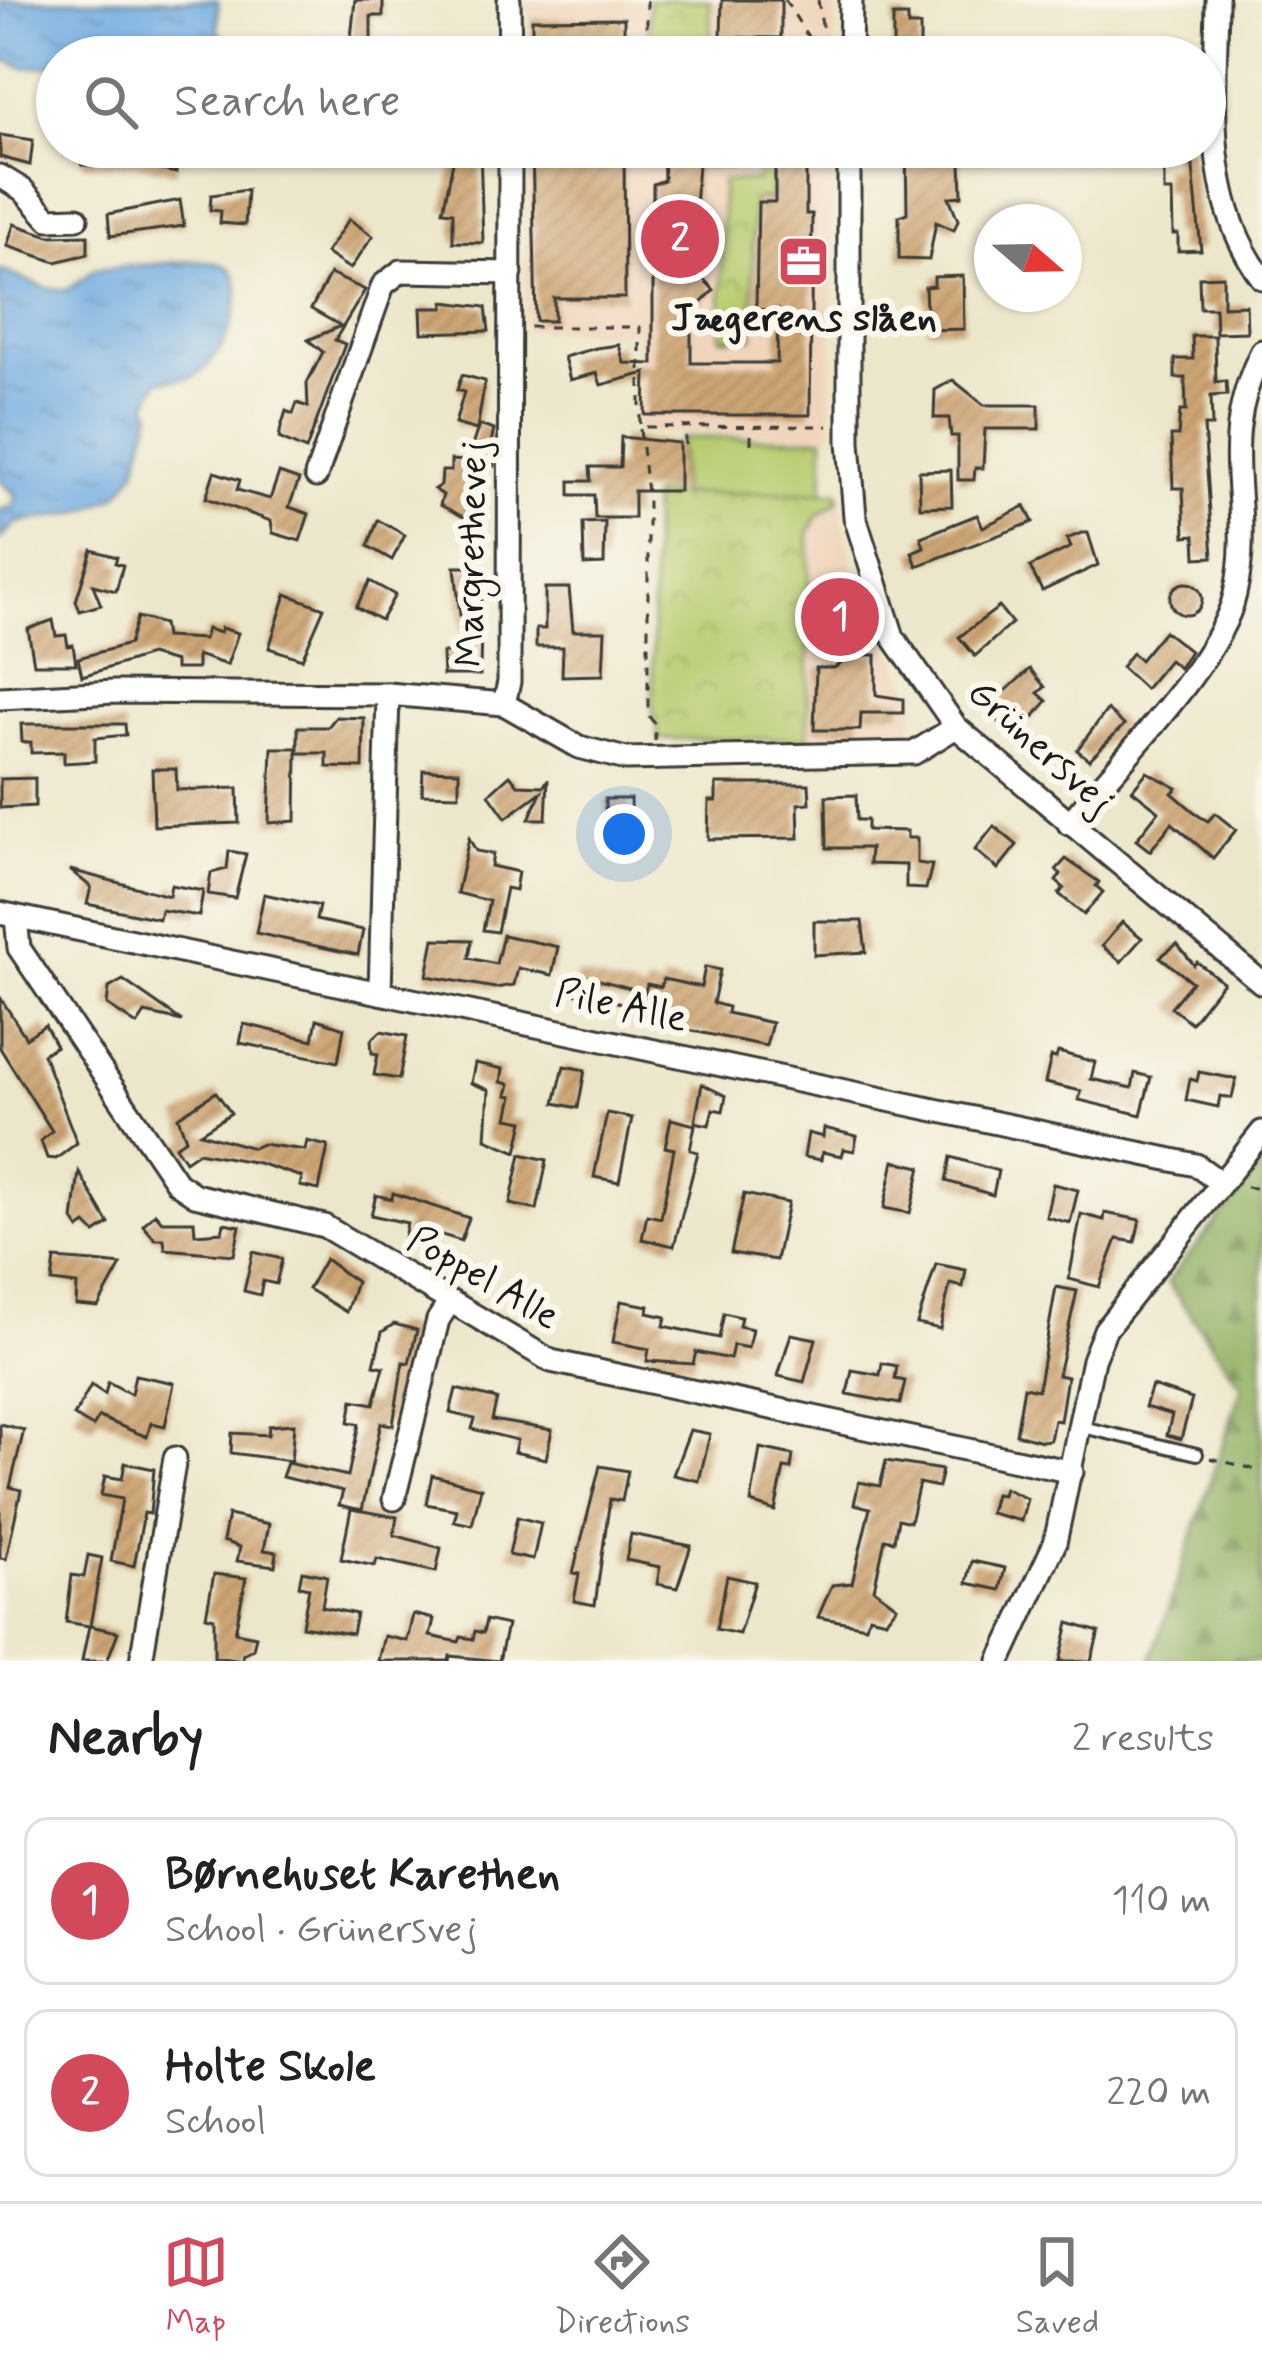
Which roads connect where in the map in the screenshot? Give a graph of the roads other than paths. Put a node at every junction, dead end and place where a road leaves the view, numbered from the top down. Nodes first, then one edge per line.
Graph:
1 (509, 0) edge
2 (851, 0) edge
3 (1217, 0) edge
4 (510, 36) edge
5 (850, 36) edge
6 (1217, 36) edge
7 (510, 168) edge
8 (849, 168) edge
9 (1218, 168) edge
10 (0, 176) edge
11 (77, 218) dead end
12 (511, 273) junction
13 (1262, 278) edge
14 (1262, 351) edge
15 (316, 476) dead end
16 (388, 694) junction
17 (0, 698) edge
18 (504, 704) junction
19 (956, 727) junction
20 (1069, 824) junction
21 (8, 915) edge
22 (1262, 983) edge
23 (380, 993) junction
24 (1262, 1132) edge
25 (1221, 1184) junction
26 (449, 1303) junction
27 (1078, 1426) junction
28 (1197, 1454) road end
29 (176, 1457) dead end
30 (1072, 1472) junction
31 (394, 1499) dead end
32 (141, 1661) edge
33 (1000, 1661) edge

1 - 4 street
2 - 5 street
3 - 6 street
7 - 12 street, Margrethevej
8 - 19 street, Grünersvej
9 - 13 street
10 - 11 street
12 - 15 street
12 - 18 street, Margrethevej
14 - 20 street
16 - 17 street
16 - 18 street
16 - 23 street
18 - 19 street, Margrethevej
19 - 20 street, Grünersvej
20 - 22 street, Grünersvej
21 - 23 street, Pile Alle
21 - 26 street, Poppel Alle
23 - 25 street, Pile Alle
24 - 25 street
25 - 27 street
26 - 30 street, Poppel Alle
26 - 31 street
27 - 28 lane
27 - 30 street
29 - 32 street
30 - 33 street

